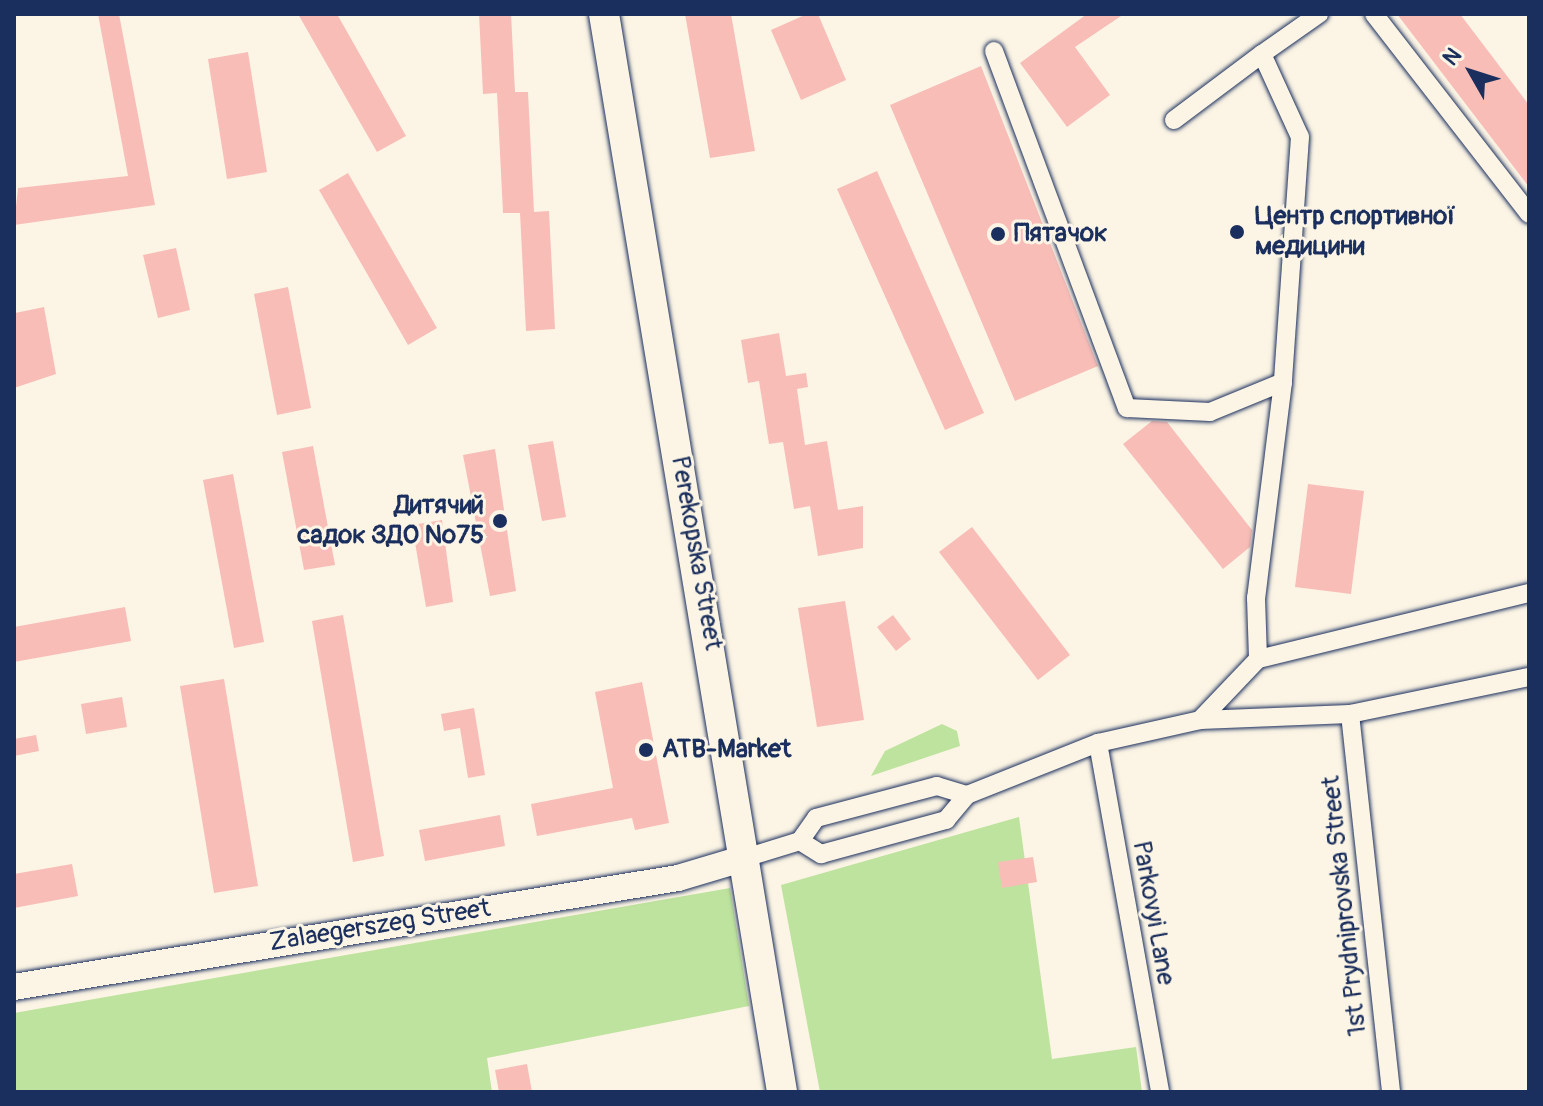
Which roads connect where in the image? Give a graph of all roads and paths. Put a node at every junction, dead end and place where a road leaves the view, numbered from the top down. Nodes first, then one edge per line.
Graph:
1 (604, 14) edge
2 (1319, 14) edge
3 (1374, 14) edge
4 (994, 51) dead end
5 (1262, 54) junction
6 (1174, 120) dead end
7 (1529, 214) edge
8 (1283, 382) junction
9 (1529, 593) edge
10 (1258, 659) junction
11 (1529, 677) edge
12 (1350, 714) junction
13 (1200, 720) junction
14 (1098, 743) junction
15 (967, 795) junction
16 (800, 841) junction
17 (745, 858) junction
18 (14, 987) edge
19 (782, 1092) edge
20 (1160, 1092) edge
21 (1391, 1092) edge

1 - 17 main road, Perekopska Street
2 - 5 street
3 - 7 street
4 - 8 street
5 - 6 street
5 - 8 street
8 - 10 street
9 - 10 street
10 - 13 street
11 - 12 street
12 - 13 street
12 - 21 street, 1st Prydniprovska Street
13 - 14 street
14 - 15 street
14 - 20 street, Parkovyi Lane
15 - 16 street
15 - 16 street
16 - 17 street
17 - 18 main road, Zalaegerszeg Street
17 - 19 main road, Perekopska Street

